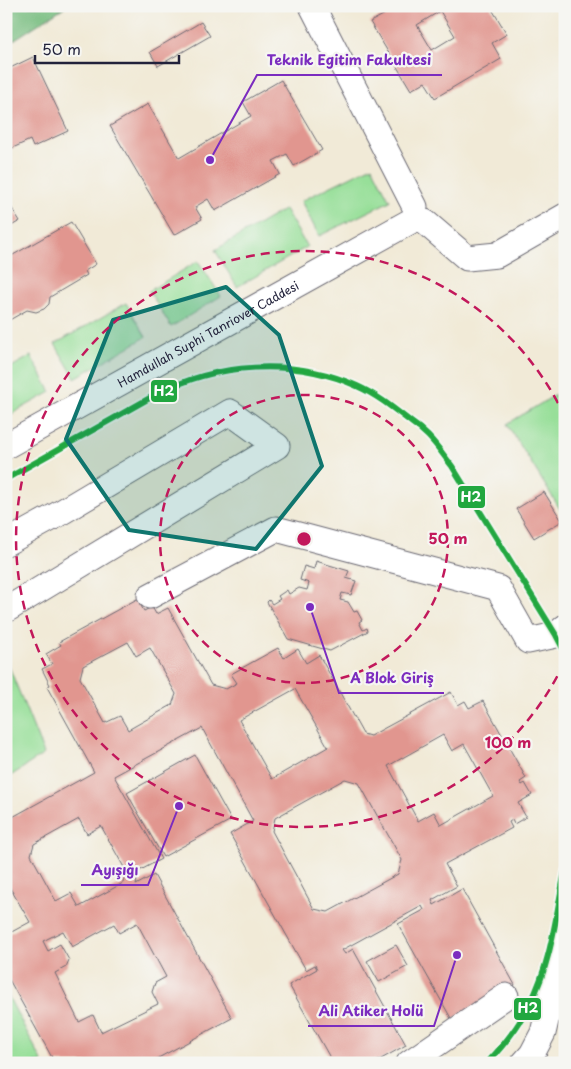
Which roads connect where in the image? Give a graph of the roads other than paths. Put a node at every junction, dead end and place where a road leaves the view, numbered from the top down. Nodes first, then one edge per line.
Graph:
1 (312, 6) edge
2 (565, 216) edge
3 (417, 217) junction
4 (6, 446) edge
5 (6, 543) edge
6 (150, 596) dead end
7 (6, 610) edge
8 (565, 627) edge
9 (565, 941) edge
10 (506, 996) dead end
11 (409, 1063) edge
12 (524, 1063) edge

1 - 3 street
2 - 3 street
3 - 4 street, Hamdullah Suphi Tanriover Caddesi
5 - 7 street
6 - 8 street
9 - 12 street
10 - 11 street

